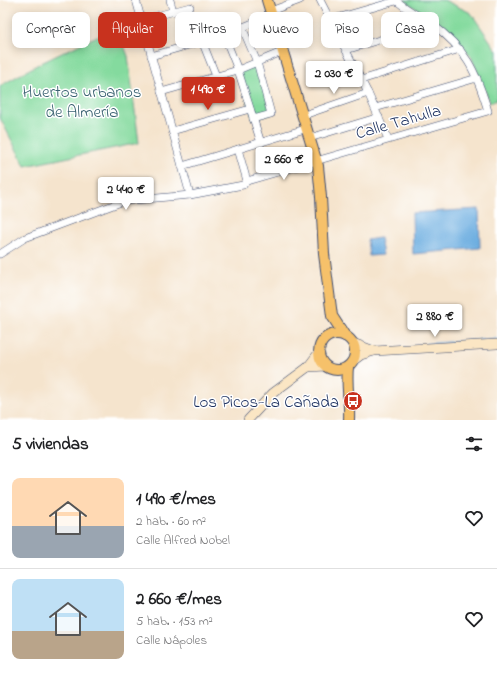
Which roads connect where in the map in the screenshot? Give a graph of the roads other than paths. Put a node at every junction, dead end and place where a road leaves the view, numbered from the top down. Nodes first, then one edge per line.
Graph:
1 (136, 0) edge
2 (170, 0) edge
3 (267, 0) edge
4 (298, 0) edge
5 (320, 0) edge
6 (396, 1) edge
7 (190, 7) dead end
8 (274, 8) edge
9 (173, 11) junction
10 (139, 12) edge
11 (326, 12) edge
12 (358, 12) edge
13 (413, 12) edge
14 (167, 13) edge
15 (242, 27) joint
16 (439, 30) edge
17 (381, 39) edge
18 (149, 48) edge
19 (178, 48) edge
20 (205, 48) edge
21 (229, 48) edge
22 (460, 49) junction
23 (346, 50) joint
24 (284, 51) junction
25 (151, 56) junction
26 (257, 62) junction
27 (238, 70) junction
28 (216, 76) junction
29 (476, 78) junction
30 (361, 80) junction
31 (161, 92) junction
32 (368, 93) junction
33 (375, 108) junction
34 (250, 109) junction
35 (307, 114) junction
36 (379, 117) junction
37 (253, 119) junction
38 (305, 129) junction
39 (172, 131) junction
40 (313, 137) junction
41 (388, 139) junction
42 (261, 143) junction
43 (238, 150) junction
44 (316, 162) junction
45 (182, 166) junction
46 (247, 181) junction
47 (190, 195) junction
48 (0, 254) edge
49 (332, 316) junction
50 (327, 337) junction
51 (349, 339) junction
52 (497, 344) edge
53 (320, 351) junction
54 (374, 351) junction
55 (350, 364) junction
56 (308, 367) junction
57 (330, 368) junction
58 (346, 384) junction
59 (248, 420) edge
60 (349, 420) edge

1 - 10 street
2 - 9 street
3 - 8 main road
4 - 8 street
5 - 11 street
6 - 12 street
6 - 13 street
7 - 9 street
8 - 15 street
8 - 24 main road
8 - 35 main road
9 - 14 street
15 - 26 street
16 - 22 street
17 - 23 street
18 - 25 street
19 - 25 street
20 - 28 street
21 - 27 street
22 - 29 street
22 - 30 street
23 - 30 street
24 - 26 street
24 - 38 main road
25 - 31 street
26 - 27 street
26 - 37 street
27 - 28 street
27 - 34 street
28 - 31 street
29 - 33 street
29 - 41 street, Calle Tahulla
30 - 32 street
31 - 39 street
32 - 33 street
32 - 35 street
33 - 36 street
34 - 37 street
34 - 39 street
35 - 40 main road
36 - 40 street
36 - 41 street
37 - 42 street
38 - 42 street
38 - 44 main road
39 - 45 street
40 - 44 main road
41 - 44 street, Calle Tahulla
42 - 43 street
43 - 45 street
43 - 46 street
44 - 46 street, Calle Tahulla
44 - 49 main road
45 - 47 street
46 - 47 street, Calle Tahulla
47 - 48 street, Calle Tahulla
49 - 50 main road
49 - 51 main road
50 - 51 main road
50 - 53 main road
51 - 54 main road
51 - 55 main road
52 - 54 main road
53 - 56 main road
53 - 57 main road
54 - 55 main road
55 - 57 main road
55 - 58 main road
56 - 57 main road
56 - 59 main road
57 - 58 main road
58 - 60 main road

